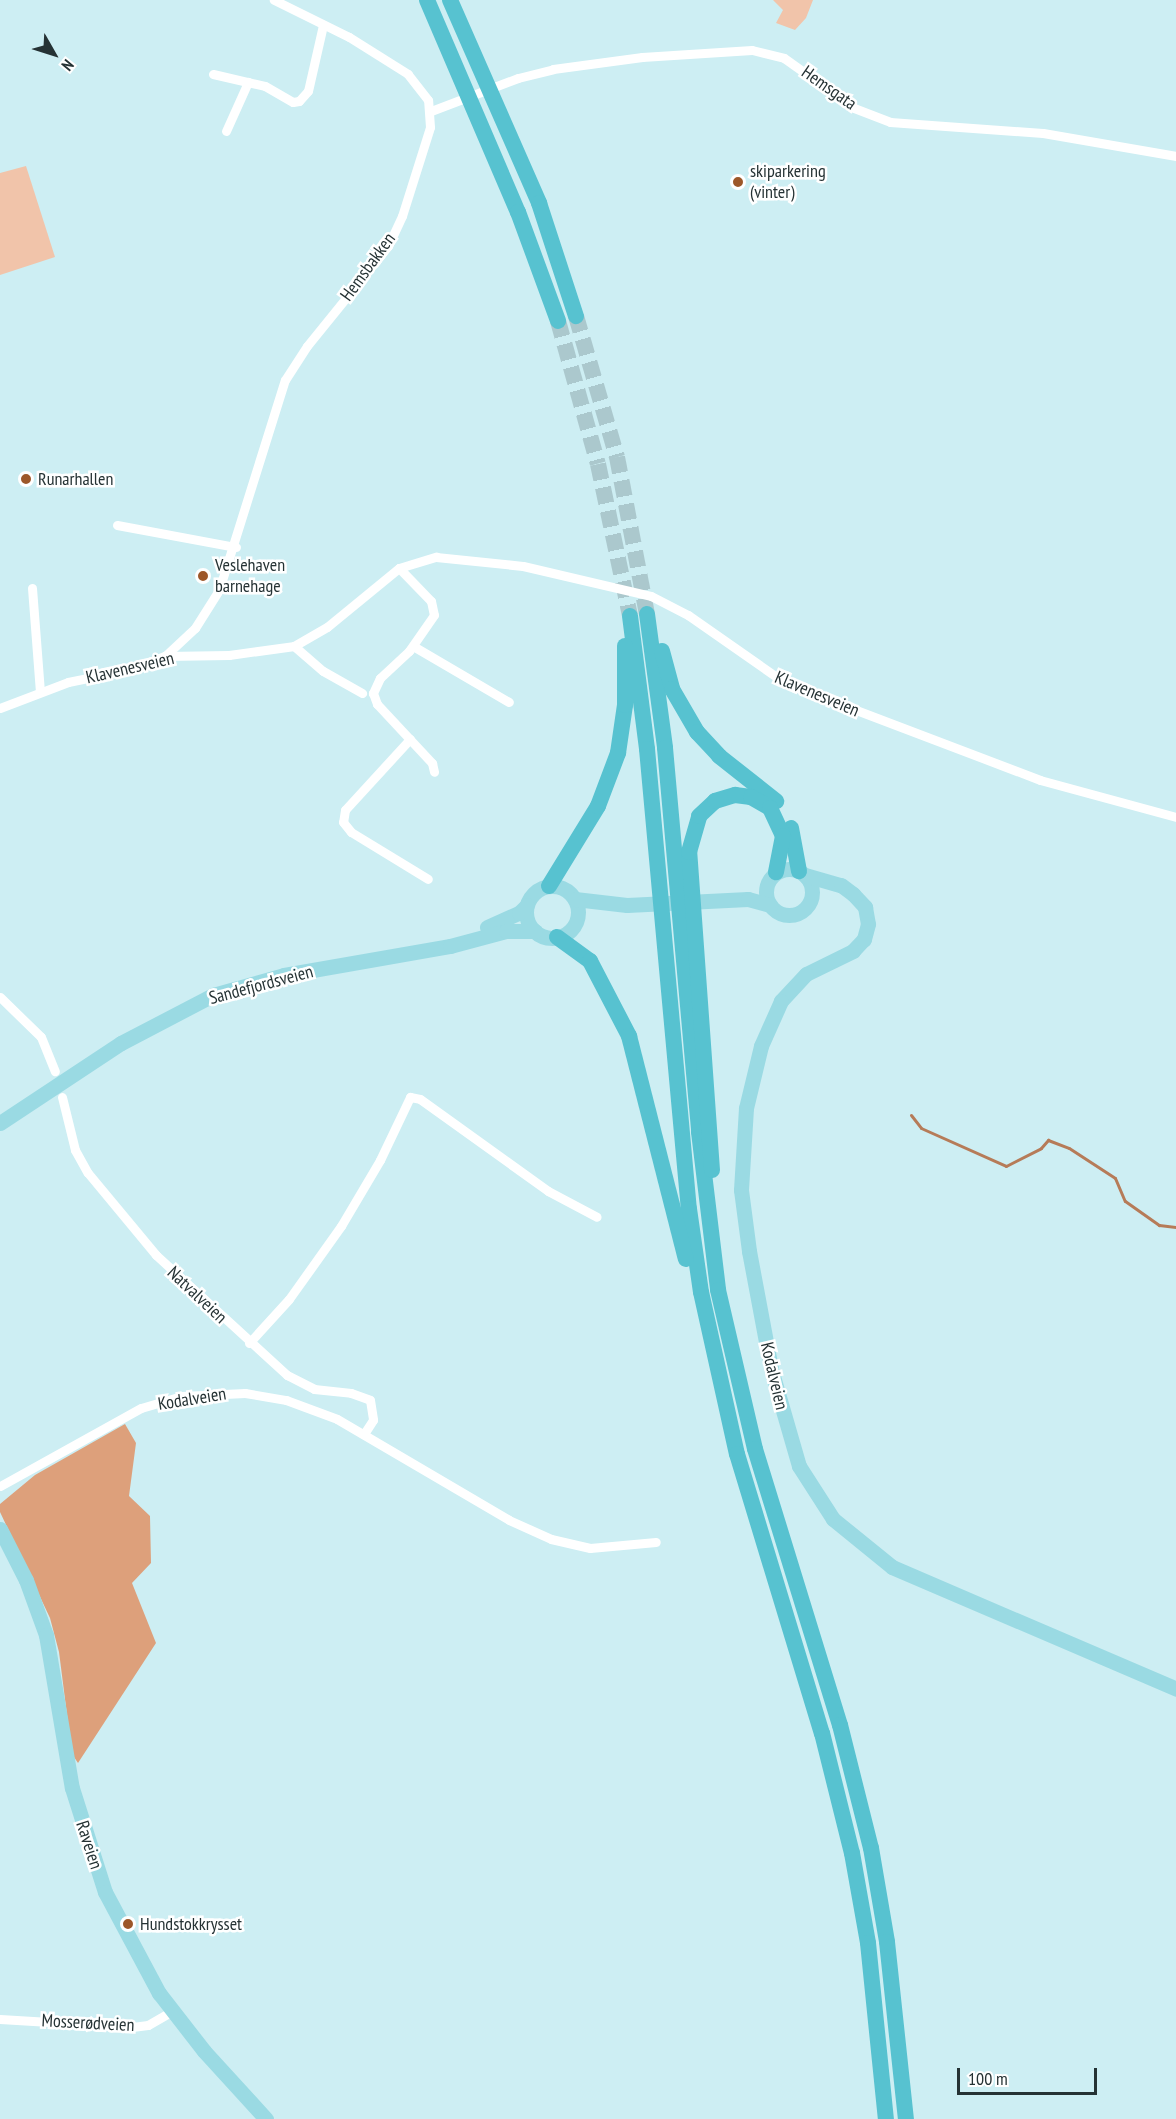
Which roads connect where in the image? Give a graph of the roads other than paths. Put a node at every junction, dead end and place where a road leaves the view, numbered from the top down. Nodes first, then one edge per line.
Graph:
1 (274, 0) edge
2 (427, 0) edge
3 (450, 0) edge
4 (322, 25) junction
5 (213, 74) dead end
6 (248, 82) junction
7 (431, 111) junction
8 (226, 132) dead end
9 (1176, 156) edge
10 (576, 316) tunnel mouth
11 (558, 321) tunnel mouth
12 (117, 525) dead end
13 (236, 547) junction
14 (399, 568) junction
15 (32, 588) dead end
16 (294, 646) junction
17 (413, 646) junction
18 (165, 656) junction
19 (40, 692) junction
20 (362, 693) dead end
21 (509, 702) dead end
22 (0, 708) edge
23 (410, 739) junction
24 (434, 772) dead end
25 (1176, 817) edge
26 (802, 873) junction
27 (772, 877) junction
28 (428, 879) dead end
29 (549, 886) junction
30 (853, 894) junction
31 (575, 899) junction
32 (707, 899) junction
33 (527, 905) junction
34 (627, 905) junction
35 (770, 905) junction
36 (807, 906) junction
37 (573, 928) junction
38 (535, 931) junction
39 (557, 937) junction
40 (390, 956) junction
41 (0, 997) edge
42 (55, 1071) dead end
43 (78, 1071) junction
44 (62, 1098) dead end
45 (0, 1123) edge
46 (0, 1131) edge
47 (597, 1217) dead end
48 (718, 1290) junction
49 (249, 1343) junction
50 (711, 1350) junction
51 (364, 1434) junction
52 (0, 1486) edge
53 (0, 1529) edge
54 (656, 1542) dead end
55 (1176, 1689) edge
56 (172, 2011) junction
57 (0, 2019) edge
58 (266, 2119) edge
59 (886, 2119) edge
60 (906, 2119) edge

1 - 4 street
2 - 11 highway
3 - 10 highway
4 - 6 street
4 - 7 street
5 - 6 street
6 - 8 street
7 - 9 street, Hemsgata
7 - 13 street, Hemsbakken
12 - 13 street
13 - 18 street, Hemsbakken
14 - 16 street, Klavenesveien
14 - 17 street
14 - 25 street, Klavenesveien
15 - 19 street
16 - 18 street, Klavenesveien
16 - 20 street
17 - 21 street
17 - 23 street
18 - 19 street, Klavenesveien
19 - 22 street, Klavenesveien
23 - 24 street
23 - 28 street
26 - 27 main road
26 - 30 main road
26 - 36 main road
26 - 48 highway
27 - 32 main road
27 - 35 main road
27 - 48 highway
29 - 31 main road
29 - 33 main road
29 - 50 highway
30 - 36 main road
30 - 55 main road, Kodalveien
31 - 34 main road
31 - 37 main road
32 - 34 main road
32 - 35 main road
33 - 38 main road
33 - 40 main road, Sandefjordsveien
34 - 37 main road
35 - 36 main road
37 - 39 main road
38 - 39 main road
38 - 40 main road, Sandefjordsveien
39 - 50 highway
40 - 43 main road, Sandefjordsveien
41 - 42 street
43 - 45 main road, Sandefjordsveien
43 - 46 main road, Sandefjordsveien
44 - 49 street, Natvalveien
47 - 49 street
48 - 60 highway
49 - 51 street, Natvalveien
50 - 59 highway
51 - 52 street, Kodalveien
51 - 54 street, Kodalveien
53 - 56 main road, Raveien
56 - 57 street, Mosserødveien
56 - 58 main road, Raveien

